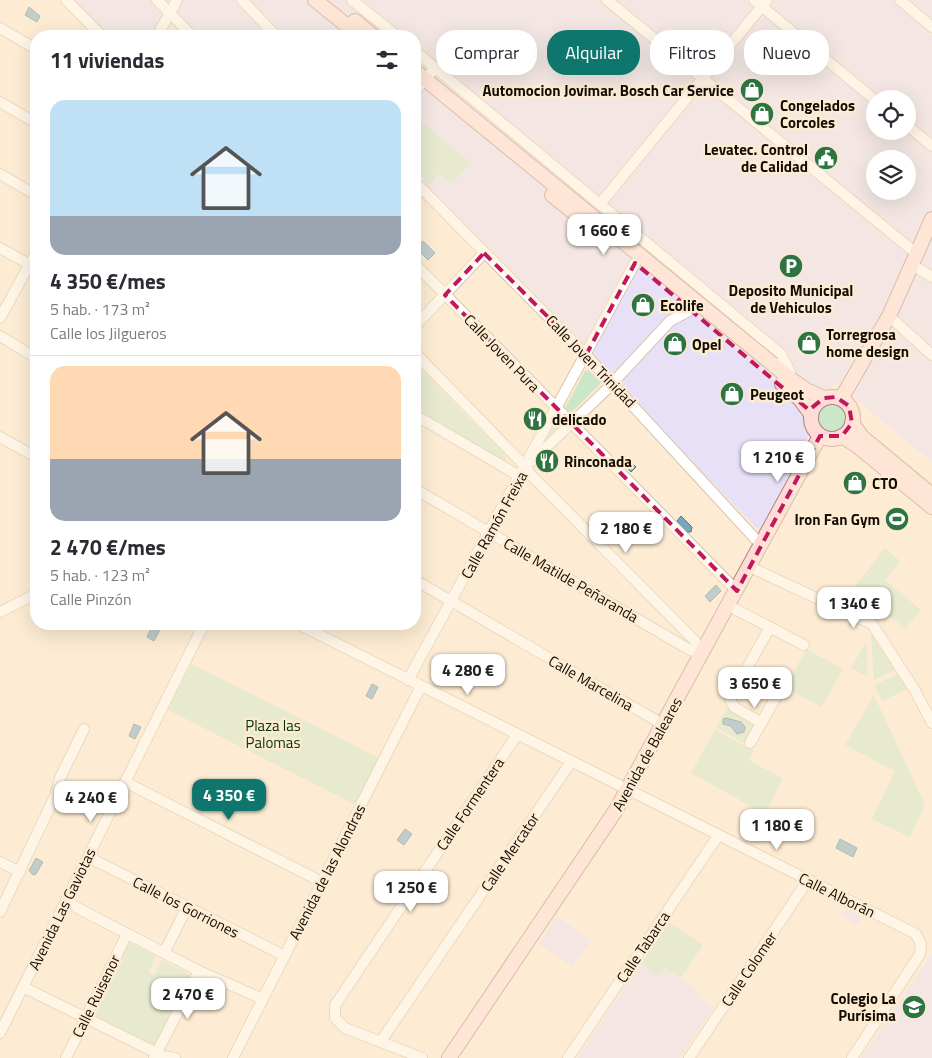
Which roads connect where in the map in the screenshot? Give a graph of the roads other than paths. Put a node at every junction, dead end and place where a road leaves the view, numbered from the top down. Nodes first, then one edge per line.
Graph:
1 (66, 0) edge
2 (157, 0) edge
3 (177, 0) edge
4 (242, 0) edge
5 (315, 0) edge
6 (330, 0) edge
7 (352, 0) edge
8 (607, 0) edge
9 (900, 0) edge
10 (761, 2) edge
11 (170, 13) junction
12 (932, 27) edge
13 (0, 28) edge
14 (96, 30) edge
15 (160, 30) edge
16 (186, 30) edge
17 (270, 30) edge
18 (352, 30) edge
19 (366, 30) edge
20 (390, 30) edge
21 (30, 46) edge
22 (421, 56) edge
23 (435, 68) junction
24 (703, 78) junction
25 (421, 80) edge
26 (421, 84) edge
27 (421, 85) edge
28 (866, 92) edge
29 (0, 102) edge
30 (30, 120) edge
31 (916, 133) edge
32 (932, 146) edge
33 (0, 174) edge
34 (421, 188) edge
35 (30, 192) edge
36 (600, 204) junction
37 (932, 219) edge
38 (0, 248) edge
39 (484, 253) junction
40 (915, 259) junction
41 (635, 263) junction
42 (30, 264) edge
43 (421, 270) edge
44 (30, 271) edge
45 (932, 277) edge
46 (445, 295) junction
47 (692, 310) junction
48 (889, 316) junction
49 (0, 318) edge
50 (421, 320) edge
51 (0, 336) edge
52 (30, 354) edge
53 (586, 355) junction
54 (932, 355) edge
55 (421, 360) edge
56 (792, 380) junction
57 (612, 383) junction
58 (824, 398) junction
59 (841, 399) junction
60 (557, 410) junction
61 (811, 414) junction
62 (421, 419) edge
63 (852, 422) junction
64 (571, 424) junction
65 (820, 436) junction
66 (842, 436) junction
67 (0, 437) edge
68 (30, 454) edge
69 (526, 467) junction
70 (520, 477) junction
71 (421, 492) edge
72 (932, 494) edge
73 (932, 507) edge
74 (490, 532) junction
75 (761, 545) junction
76 (750, 567) junction
77 (421, 584) edge
78 (736, 591) junction
79 (30, 597) edge
80 (452, 602) junction
81 (729, 606) junction
82 (0, 612) edge
83 (770, 627) junction
84 (201, 630) edge
85 (310, 630) edge
86 (804, 645) dead end
87 (703, 654) junction
88 (408, 680) junction
89 (421, 686) junction
90 (781, 688) dead end
91 (762, 723) junction
92 (932, 723) edge
93 (664, 725) junction
94 (84, 729) dead end
95 (517, 735) junction
96 (750, 743) dead end
97 (571, 762) junction
98 (125, 782) junction
99 (628, 790) junction
100 (718, 836) junction
101 (88, 857) junction
102 (0, 862) edge
103 (20, 872) junction
104 (808, 880) junction
105 (322, 882) junction
106 (66, 902) junction
107 (186, 907) junction
108 (0, 912) edge
109 (127, 934) junction
110 (164, 953) junction
111 (285, 956) junction
112 (198, 971) junction
113 (23, 987) junction
114 (263, 999) junction
115 (86, 1018) junction
116 (0, 1033) edge
117 (381, 1041) junction
118 (854, 1054) edge
119 (156, 1056) edge
120 (66, 1058) edge
121 (175, 1058) edge
122 (233, 1058) edge
123 (422, 1058) edge
124 (449, 1058) edge
125 (568, 1058) edge
126 (689, 1058) edge

1 - 14 street
2 - 11 street
3 - 11 street
4 - 17 street
5 - 18 main road
6 - 19 main road
7 - 20 street
8 - 24 street
9 - 12 street
10 - 24 street
10 - 28 street
11 - 15 street
11 - 16 street
13 - 21 street
22 - 23 street
23 - 25 street
23 - 36 street
24 - 36 street
24 - 40 street
26 - 56 main road
27 - 41 main road
29 - 30 street
31 - 32 street
33 - 35 street
34 - 39 street, Calle Joven Trinidad
36 - 56 street
37 - 40 main road
38 - 42 street
39 - 46 street
39 - 53 street, Calle Joven Trinidad
40 - 45 street
40 - 48 main road
41 - 47 main road
41 - 53 street, Calle Ramón Freixa
43 - 46 street, Calle Joven Pura
44 - 49 street
46 - 50 street
46 - 60 street, Calle Joven Pura
47 - 57 street
47 - 61 main road
48 - 54 street
48 - 59 main road
51 - 52 street
53 - 57 street, Calle Joven Trinidad
53 - 60 street, Calle Ramón Freixa
55 - 69 street
56 - 58 main road
57 - 64 street
57 - 75 street, Calle Joven Trinidad
58 - 59 main road
58 - 61 main road
59 - 63 main road
60 - 64 street, Calle Joven Pura
60 - 69 street, Calle Ramón Freixa
61 - 65 main road
62 - 70 street
63 - 66 main road
63 - 72 main road
64 - 69 street
64 - 78 street, Calle Joven Pura
65 - 66 main road
65 - 75 main road, Avenida de Baleares
66 - 73 main road
67 - 68 street
69 - 70 street, Calle Ramón Freixa
69 - 87 street
70 - 74 street, Calle Ramón Freixa
71 - 74 street, Calle Matilde Peñaranda
74 - 80 street, Calle Ramón Freixa
74 - 87 street, Calle Matilde Peñaranda
75 - 76 main road, Avenida de Baleares
76 - 78 main road, Avenida de Baleares
76 - 92 street
77 - 80 street, Calle Marcelina
78 - 81 main road, Avenida de Baleares
79 - 82 street
80 - 88 street, Calle Ramón Freixa
80 - 93 street, Calle Marcelina
81 - 83 street
81 - 87 main road, Avenida de Baleares
83 - 86 street
83 - 91 street
84 - 98 street, Avenida Las Gaviotas
85 - 88 street, Calle Alborán
87 - 93 main road, Avenida de Baleares
88 - 89 street, Calle Alborán
89 - 95 street, Calle Alborán
89 - 105 street, Avenida de las Alondras
90 - 91 street
91 - 96 street
93 - 99 main road, Avenida de Baleares
94 - 103 street
95 - 97 street, Calle Alborán
95 - 117 street, Calle Formentera
97 - 99 street, Calle Alborán
97 - 117 street, Calle Mercator
98 - 101 street, Avenida Las Gaviotas
98 - 105 street
99 - 100 street, Calle Alborán
99 - 124 main road, Avenida de Baleares
100 - 104 street, Calle Alborán
100 - 125 street, Calle Tabarca
101 - 106 street, Avenida Las Gaviotas
101 - 107 street, Calle los Gorriones
102 - 103 street
103 - 108 street
104 - 118 street, Calle Alborán
104 - 126 street, Calle Colomer
105 - 111 street, Avenida de las Alondras
106 - 109 street
106 - 113 street, Avenida Las Gaviotas
107 - 110 street
107 - 111 street, Calle los Gorriones
109 - 110 street
109 - 115 street, Calle Ruisenor
110 - 112 street
111 - 114 street, Avenida de las Alondras
112 - 114 street
112 - 119 street
113 - 115 street
113 - 116 street, Avenida Las Gaviotas
114 - 122 street, Avenida de las Alondras
115 - 119 street
115 - 120 street, Calle Ruisenor
117 - 123 street, Calle Formentera
119 - 121 street

